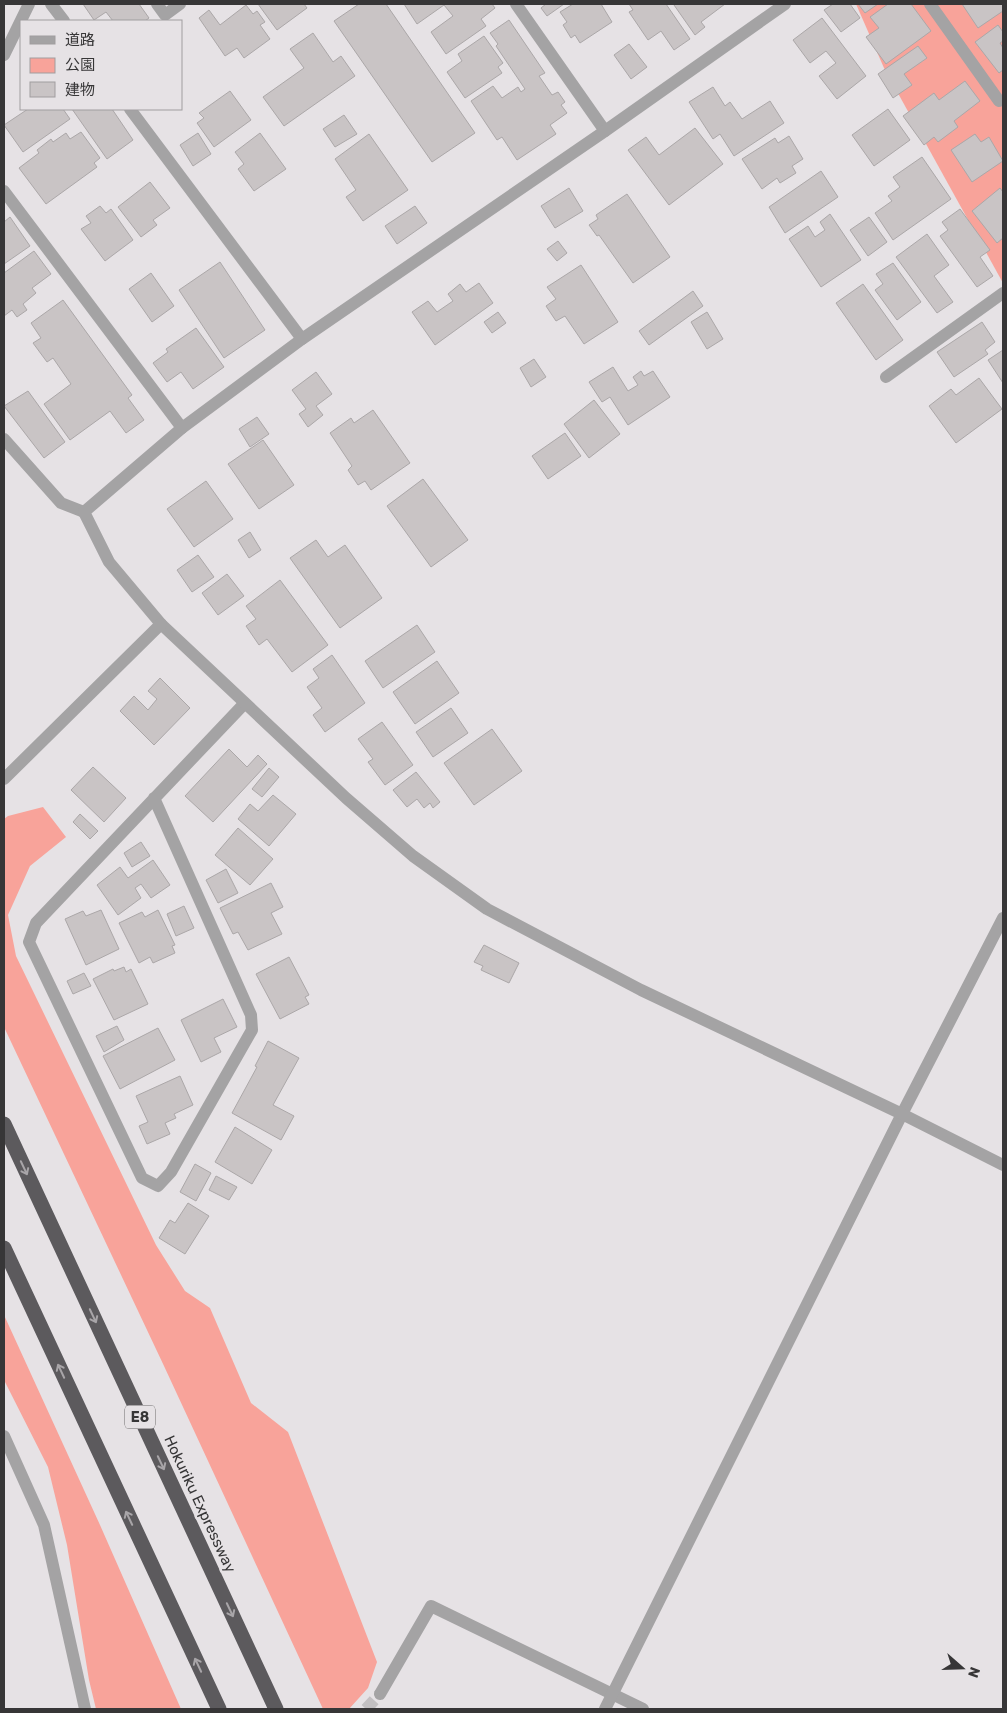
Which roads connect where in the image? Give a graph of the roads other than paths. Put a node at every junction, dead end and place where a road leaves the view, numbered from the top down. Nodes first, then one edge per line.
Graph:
1 (29, 4) edge
2 (51, 4) edge
3 (157, 4) edge
4 (180, 4) edge
5 (516, 4) edge
6 (785, 4) edge
7 (930, 4) edge
8 (21, 20) edge
9 (63, 20) edge
10 (20, 22) edge
11 (4, 54) edge
12 (999, 100) dead end
13 (131, 110) edge
14 (605, 131) junction
15 (4, 191) edge
16 (1003, 293) edge
17 (302, 339) junction
18 (886, 377) dead end
19 (182, 428) junction
20 (4, 439) edge
21 (84, 512) junction
22 (161, 624) junction
23 (244, 704) junction
24 (4, 779) edge
25 (154, 798) dead end
26 (1003, 918) edge
27 (902, 1114) junction
28 (4, 1124) edge
29 (1003, 1165) edge
30 (4, 1248) edge
31 (4, 1436) edge
32 (380, 1694) tunnel mouth
33 (612, 1694) junction
34 (85, 1709) edge
35 (219, 1709) edge
36 (276, 1709) edge
37 (605, 1709) edge
38 (643, 1709) edge

1 - 8 street
2 - 9 street
3 - 4 street
5 - 14 street
6 - 14 street
7 - 12 street
10 - 11 street
13 - 17 street
14 - 17 street
15 - 19 street
16 - 18 street
17 - 19 street
19 - 21 street
20 - 21 street
21 - 22 street
22 - 23 street
22 - 24 street
23 - 25 street
23 - 27 street
26 - 27 street
27 - 29 street
27 - 33 street
28 -> 36 highway, Hokuriku Expressway / E8
35 -> 30 highway
31 - 34 street
32 - 33 street
33 - 37 street
33 - 38 street

